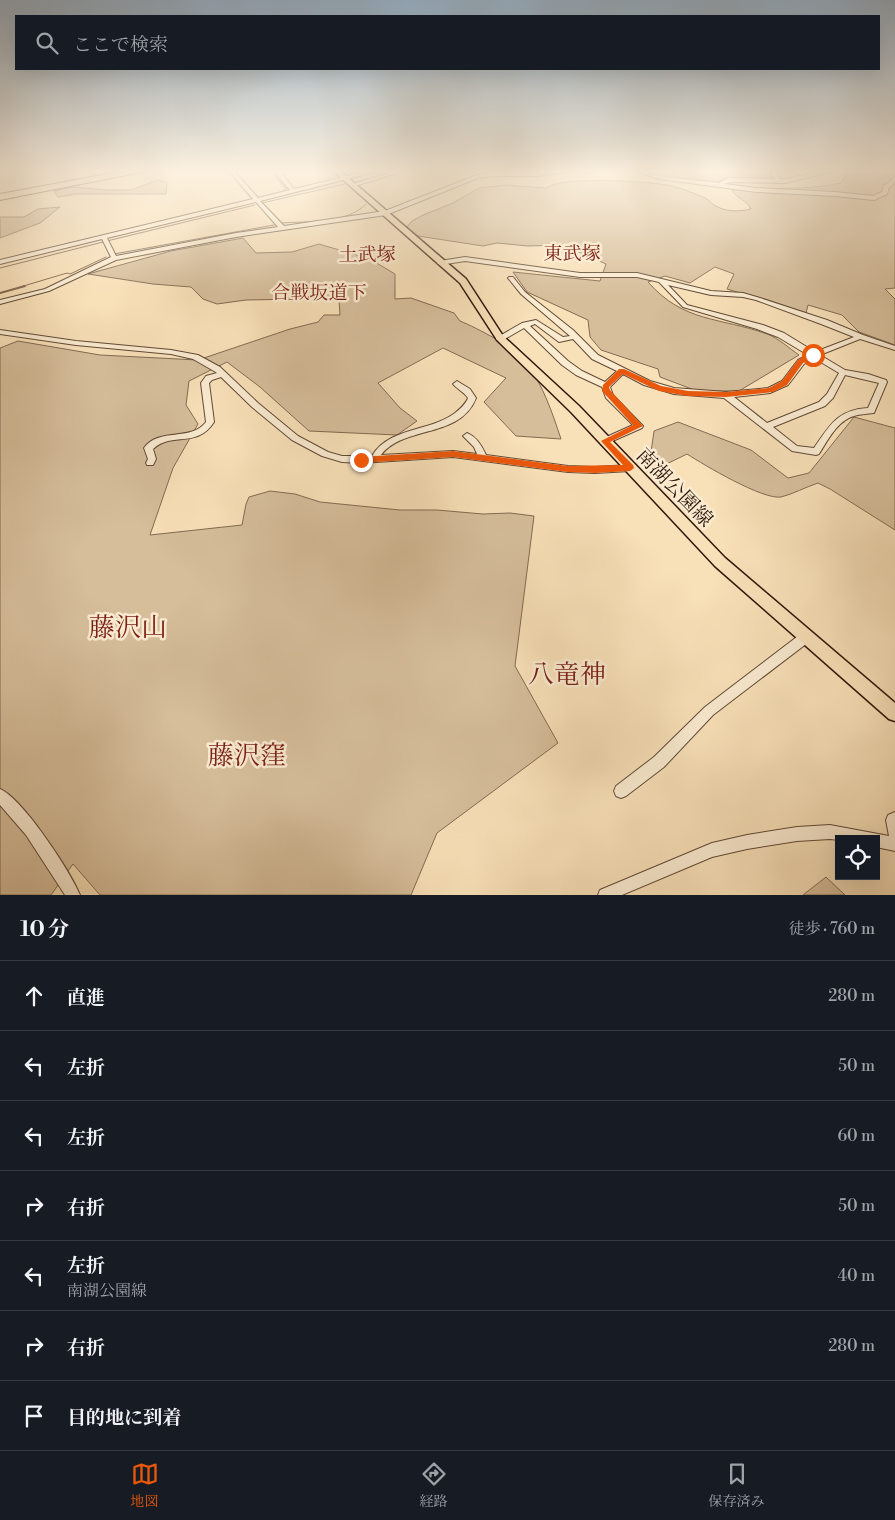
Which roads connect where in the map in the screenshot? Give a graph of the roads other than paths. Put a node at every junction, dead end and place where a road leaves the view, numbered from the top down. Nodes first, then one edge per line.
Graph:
1 (213, 212) edge
2 (268, 212) edge
3 (389, 212) edge
4 (386, 213) junction
5 (282, 228) junction
6 (104, 238) junction
7 (114, 258) junction
8 (0, 262) edge
9 (440, 263) junction
10 (511, 278) dead end
11 (662, 282) junction
12 (0, 302) edge
13 (525, 325) junction
14 (0, 332) edge
15 (574, 337) junction
16 (860, 337) junction
17 (500, 338) junction
18 (895, 348) edge
19 (813, 355) junction
20 (622, 371) junction
21 (843, 372) junction
22 (223, 374) junction
23 (457, 384) dead end
24 (606, 386) junction
25 (726, 395) junction
26 (767, 426) junction
27 (468, 436) dead end
28 (605, 441) junction
29 (483, 457) junction
30 (375, 459) junction
31 (150, 463) dead end
32 (630, 468) junction
33 (806, 638) junction
34 (895, 713) edge
35 (621, 791) dead end
36 (0, 796) edge
37 (895, 819) edge
38 (895, 833) edge
39 (848, 835) edge
40 (880, 841) edge
41 (895, 844) edge
42 (73, 895) edge
43 (605, 895) edge

1 - 6 street
2 - 5 street
3 - 4 street
4 - 5 street
4 - 9 main road, 南湖公園線
5 - 7 street
6 - 7 street
6 - 8 street
7 - 12 street
9 - 11 street
9 - 17 main road, 南湖公園線
10 - 15 street
11 - 16 street
11 - 19 street
13 - 15 street
13 - 17 street
13 - 24 street
14 - 22 street
15 - 20 street
16 - 18 street
16 - 19 street
17 - 28 main road, 南湖公園線
19 - 21 street
19 - 25 street
20 - 24 street
20 - 25 street
21 - 26 street
21 - 26 street
22 - 30 street
22 - 31 street
23 - 30 street
24 - 28 street
25 - 26 street
27 - 29 street
28 - 32 main road, 南湖公園線
29 - 30 street
29 - 32 street
32 - 33 main road, 南湖公園線
33 - 34 main road, 南湖公園線
33 - 35 street
36 - 42 street
37 - 38 street
39 - 43 street
40 - 41 street

